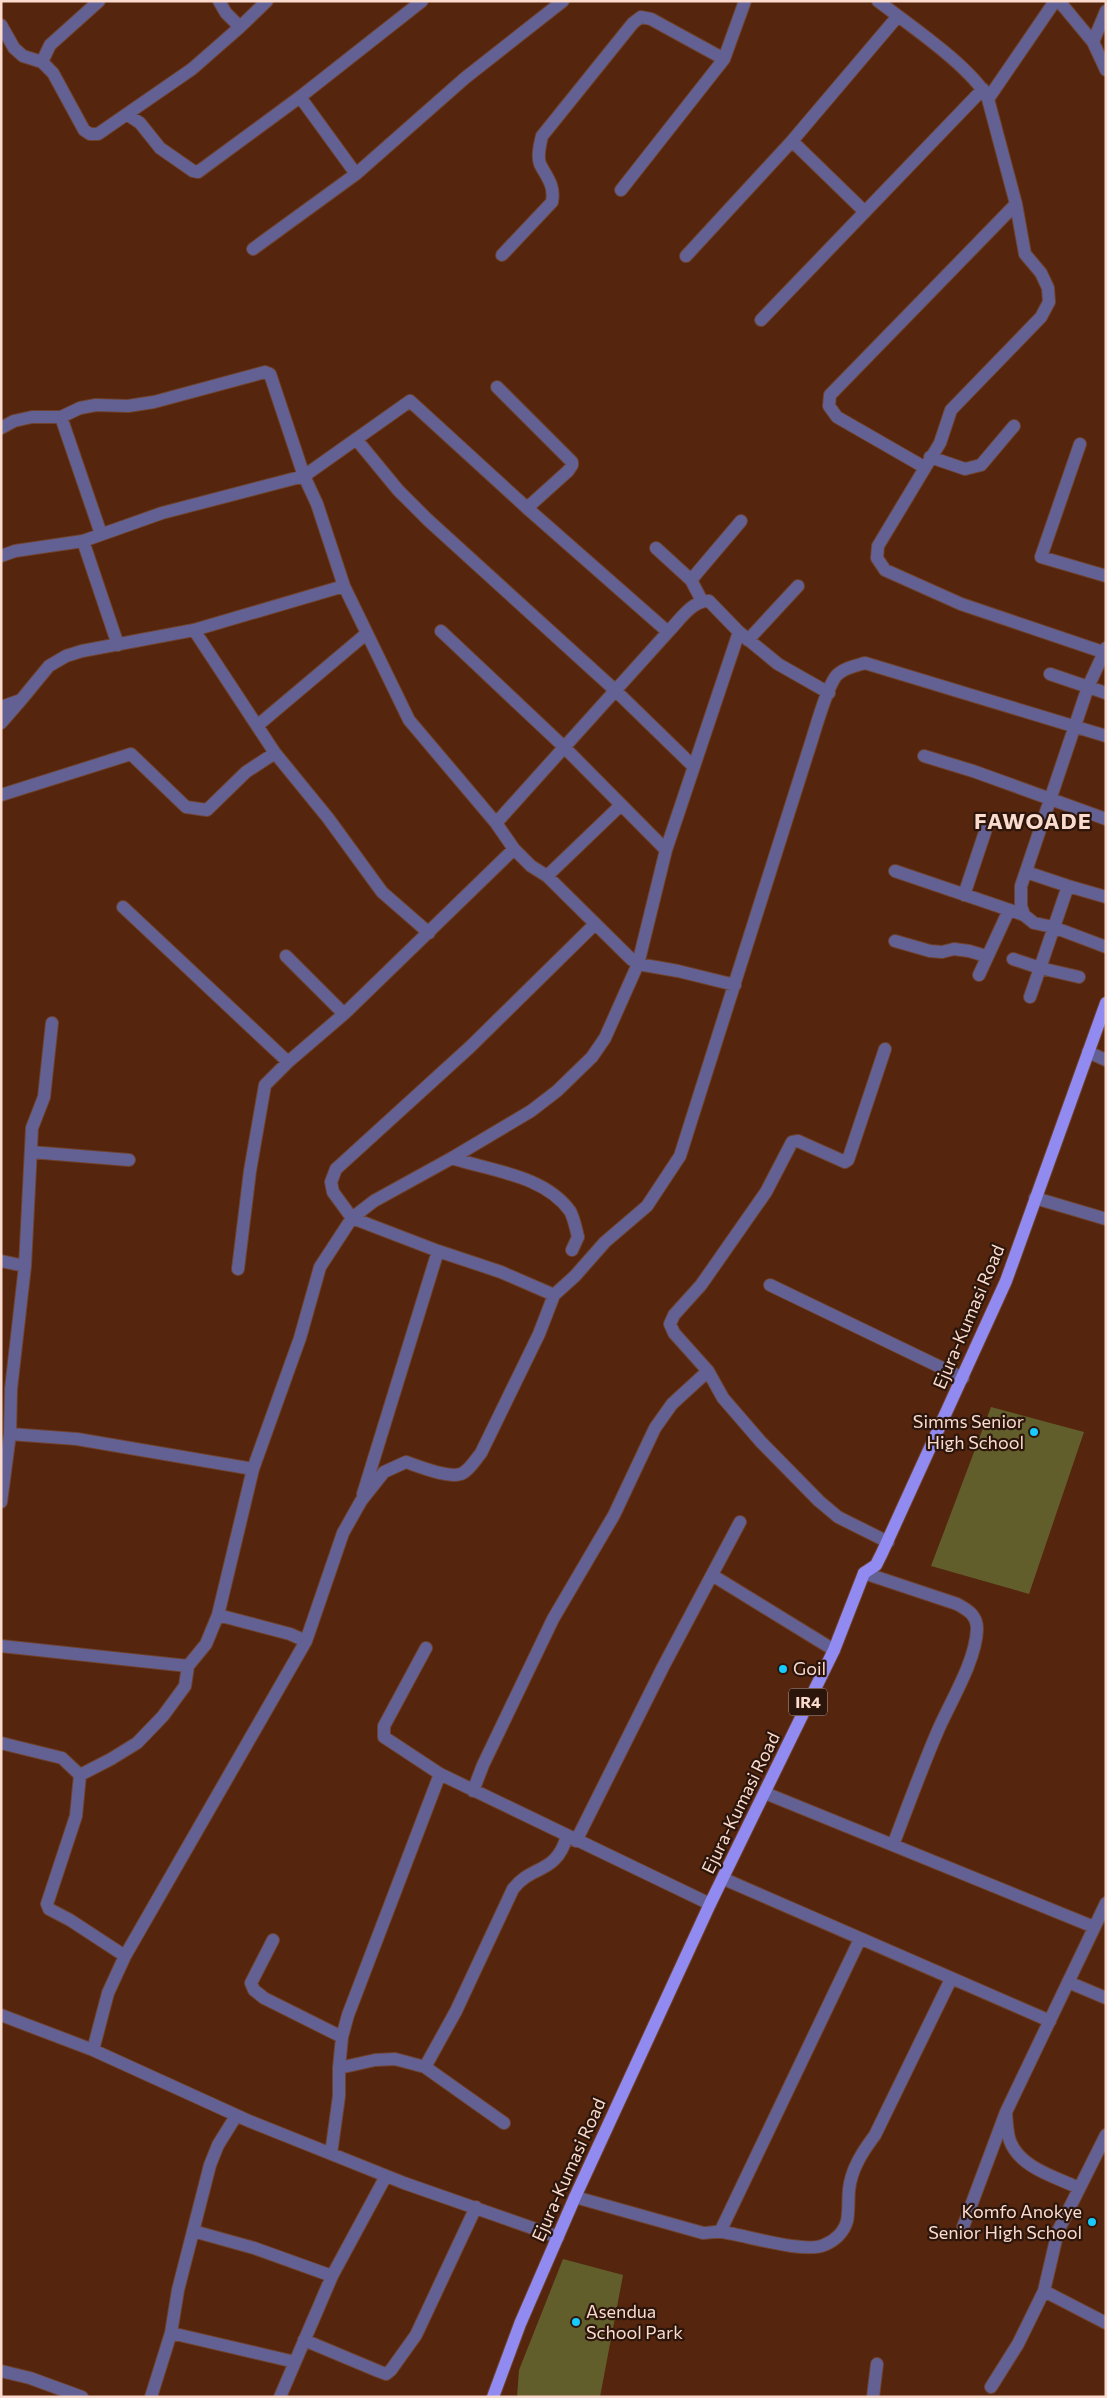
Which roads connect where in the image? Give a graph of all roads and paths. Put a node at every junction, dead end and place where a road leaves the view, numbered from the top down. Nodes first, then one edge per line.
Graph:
1 (99, 1) edge
2 (218, 1) edge
3 (267, 1) edge
4 (422, 1) edge
5 (563, 1) edge
6 (745, 1) edge
7 (878, 1) edge
8 (1057, 1) edge
9 (1106, 11) edge
10 (898, 16) junction
11 (1, 25) edge
12 (240, 28) junction
13 (1093, 42) junction
14 (724, 59) junction
15 (42, 62) junction
16 (1106, 70) edge
17 (986, 94) junction
18 (300, 97) junction
19 (128, 115) junction
20 (792, 141) junction
21 (356, 174) junction
22 (621, 190) dead end
23 (1016, 204) junction
24 (864, 212) junction
25 (253, 249) dead end
26 (502, 256) dead end
27 (686, 256) dead end
28 (761, 320) dead end
29 (496, 386) dead end
30 (61, 417) junction
31 (1014, 426) dead end
32 (1, 428) edge
33 (356, 439) junction
34 (1080, 444) dead end
35 (927, 462) junction
36 (304, 476) junction
37 (527, 508) junction
38 (741, 521) dead end
39 (101, 534) junction
40 (83, 541) junction
41 (656, 548) dead end
42 (1, 556) edge
43 (1106, 576) edge
44 (691, 580) junction
45 (344, 586) junction
46 (798, 586) dead end
47 (702, 601) junction
48 (194, 630) junction
49 (441, 631) dead end
50 (668, 632) junction
51 (366, 634) junction
52 (744, 636) junction
53 (118, 645) junction
54 (1105, 651) edge
55 (1050, 674) dead end
56 (1088, 687) junction
57 (616, 691) junction
58 (829, 693) junction
59 (1106, 693) edge
60 (21, 700) junction
61 (1, 707) edge
62 (1, 723) edge
63 (1075, 725) junction
64 (258, 726) junction
65 (1106, 736) edge
66 (563, 746) junction
67 (275, 753) junction
68 (924, 756) dead end
69 (693, 766) junction
70 (1, 795) edge
71 (1050, 800) junction
72 (620, 806) junction
73 (1106, 819) edge
74 (496, 823) junction
75 (987, 826) dead end
76 (514, 849) junction
77 (666, 850) junction
78 (895, 871) dead end
79 (1026, 872) junction
80 (547, 876) junction
81 (1068, 886) junction
82 (964, 895) junction
83 (1106, 897) edge
84 (123, 907) dead end
85 (1009, 910) junction
86 (1024, 915) junction
87 (594, 925) junction
88 (1053, 927) junction
89 (429, 933) junction
90 (895, 941) dead end
91 (1106, 947) edge
92 (286, 956) dead end
93 (986, 956) junction
94 (1013, 959) dead end
95 (638, 964) junction
96 (1040, 968) junction
97 (978, 974) dead end
98 (1078, 977) dead end
99 (736, 985) junction
100 (1030, 997) dead end
101 (1106, 1003) edge
102 (344, 1014) junction
103 (52, 1023) dead end
104 (885, 1049) dead end
105 (1088, 1052) junction
106 (1106, 1060) edge
107 (288, 1062) junction
108 (31, 1152) junction
109 (452, 1158) junction
110 (129, 1160) dead end
111 (1035, 1198) junction
112 (352, 1218) junction
113 (1106, 1219) edge
114 (572, 1250) dead end
115 (438, 1251) junction
116 (1, 1262) edge
117 (25, 1266) junction
118 (238, 1269) dead end
119 (770, 1285) dead end
120 (554, 1295) junction
121 (708, 1371) junction
122 (963, 1378) junction
123 (10, 1434) junction
124 (4, 1454) edge
125 (253, 1469) junction
126 (1, 1502) edge
127 (361, 1502) junction
128 (740, 1522) dead end
129 (888, 1542) junction
130 (864, 1573) junction
131 (712, 1575) junction
132 (218, 1616) junction
133 (306, 1641) junction
134 (1, 1646) edge
135 (426, 1648) dead end
136 (834, 1650) junction
137 (188, 1666) junction
138 (1, 1743) edge
139 (440, 1774) junction
140 (80, 1775) junction
141 (474, 1791) junction
142 (764, 1793) junction
143 (572, 1838) junction
144 (893, 1845) junction
145 (724, 1879) junction
146 (1106, 1903) edge
147 (710, 1904) junction
148 (1094, 1926) junction
149 (860, 1939) junction
150 (273, 1940) dead end
151 (125, 1956) junction
152 (951, 1978) junction
153 (1068, 1982) junction
154 (1106, 1998) edge
155 (1, 2015) edge
156 (1050, 2021) junction
157 (342, 2037) junction
158 (93, 2050) junction
159 (425, 2067) junction
160 (339, 2068) junction
161 (1006, 2112) junction
162 (236, 2116) junction
163 (504, 2123) dead end
164 (1106, 2135) edge
165 (331, 2154) junction
166 (386, 2176) junction
167 (1079, 2188) junction
168 (575, 2197) junction
169 (476, 2207) junction
170 (964, 2226) dead end
171 (193, 2231) junction
172 (720, 2232) junction
173 (558, 2237) junction
174 (332, 2276) junction
175 (1044, 2292) junction
176 (1106, 2323) edge
177 (171, 2333) junction
178 (304, 2340) junction
179 (295, 2362) junction
180 (876, 2364) dead end
181 (1, 2371) edge
182 (991, 2387) dead end
183 (82, 2397) edge
184 (151, 2397) edge
185 (280, 2397) edge
186 (493, 2397) edge
187 (873, 2397) edge

1 - 15 street
2 - 12 street
3 - 12 street
4 - 18 street
5 - 21 street
6 - 14 street
7 - 10 street
8 - 13 street
8 - 17 street
9 - 13 street
10 - 17 street
10 - 20 street
11 - 15 street
12 - 19 street
13 - 16 street
14 - 22 street
14 - 26 street
15 - 19 street
17 - 23 street
17 - 24 street
18 - 19 street
18 - 21 street
20 - 24 street
20 - 27 street
21 - 25 street
23 - 35 street
23 - 35 street
24 - 28 street
29 - 37 street
30 - 32 street
30 - 36 street
30 - 39 street
31 - 35 street
33 - 36 street
33 - 37 street
33 - 57 street
34 - 43 street
35 - 54 street
36 - 39 street
36 - 45 street
37 - 50 street
38 - 44 street
39 - 40 street
40 - 42 street
40 - 53 street
41 - 44 street
44 - 47 street
45 - 48 street
45 - 51 street
46 - 52 street
47 - 50 street
47 - 52 street
48 - 53 street
48 - 64 street
49 - 66 street
50 - 57 street
51 - 64 street
51 - 74 street
52 - 58 street
52 - 69 street
53 - 60 street
54 - 56 street
55 - 56 street
56 - 59 street
56 - 63 street
57 - 66 street
57 - 69 street
58 - 63 street
58 - 99 street
60 - 61 street
60 - 62 street
63 - 65 street
63 - 71 street
64 - 67 street
66 - 72 street
66 - 74 street
67 - 70 street
67 - 89 street
68 - 71 street
69 - 77 street
71 - 73 street
71 - 79 street
72 - 77 street
72 - 80 street
74 - 76 street
75 - 82 street
76 - 80 street
76 - 89 street
77 - 95 street
78 - 82 street
79 - 81 street
79 - 86 street
80 - 87 street
81 - 83 street
81 - 88 street
82 - 85 street
84 - 107 street
85 - 86 street
85 - 93 street
86 - 88 street
87 - 95 street
87 - 112 street
88 - 91 street
88 - 96 street
89 - 102 street
90 - 93 street
92 - 102 street
93 - 97 street
94 - 96 street
95 - 99 street
95 - 109 street
96 - 98 street
96 - 100 street
99 - 120 street
101 - 105 main road, Ejura-Kumasi Road / IR4
102 - 107 street
103 - 108 street
104 - 121 street
105 - 106 street
105 - 111 main road, Ejura-Kumasi Road / IR4
107 - 118 street
108 - 110 street
108 - 117 street
109 - 112 street
109 - 114 street
111 - 113 street
111 - 122 main road, Ejura-Kumasi Road / IR4
112 - 115 street
112 - 125 street
115 - 120 street
115 - 127 street
116 - 117 street
117 - 123 street
119 - 122 street
120 - 127 street
121 - 129 street
121 - 141 street
122 - 129 main road, Ejura-Kumasi Road / IR4
123 - 124 street
123 - 125 street
124 - 126 street
125 - 132 street
127 - 133 street
128 - 131 street
129 - 130 main road, Ejura-Kumasi Road / IR4
130 - 136 main road, Ejura-Kumasi Road / IR4
130 - 144 street
131 - 136 street
131 - 143 street
132 - 133 street
132 - 137 street
133 - 151 street
134 - 137 street
135 - 139 street
136 - 142 main road, Ejura-Kumasi Road / IR4
137 - 140 street
138 - 140 street
139 - 141 street
139 - 157 street
140 - 151 street
141 - 143 street
142 - 144 street
142 - 145 main road, Ejura-Kumasi Road / IR4
143 - 147 street
143 - 159 street
144 - 148 street
145 - 147 main road, Ejura-Kumasi Road / IR4
145 - 149 street
146 - 148 street
147 - 168 main road, Ejura-Kumasi Road / IR4
148 - 153 street
149 - 152 street
149 - 172 street
150 - 157 street
151 - 158 street
152 - 156 street
152 - 172 street
153 - 154 street
153 - 156 street
155 - 158 street
156 - 161 street
157 - 160 street
158 - 162 street
159 - 160 street
159 - 163 street
160 - 165 street
161 - 167 street
161 - 170 street
162 - 165 street
162 - 171 street
164 - 167 street
165 - 166 street
166 - 169 street
166 - 174 street
167 - 175 street
168 - 172 street
168 - 173 main road, Ejura-Kumasi Road / IR4
169 - 173 street
169 - 178 street
171 - 174 street
171 - 177 street
173 - 186 main road, Ejura-Kumasi Road / IR4
174 - 178 street
175 - 176 street
175 - 182 street
177 - 179 street
177 - 184 street
178 - 179 street
179 - 185 street
180 - 187 street
181 - 183 street

